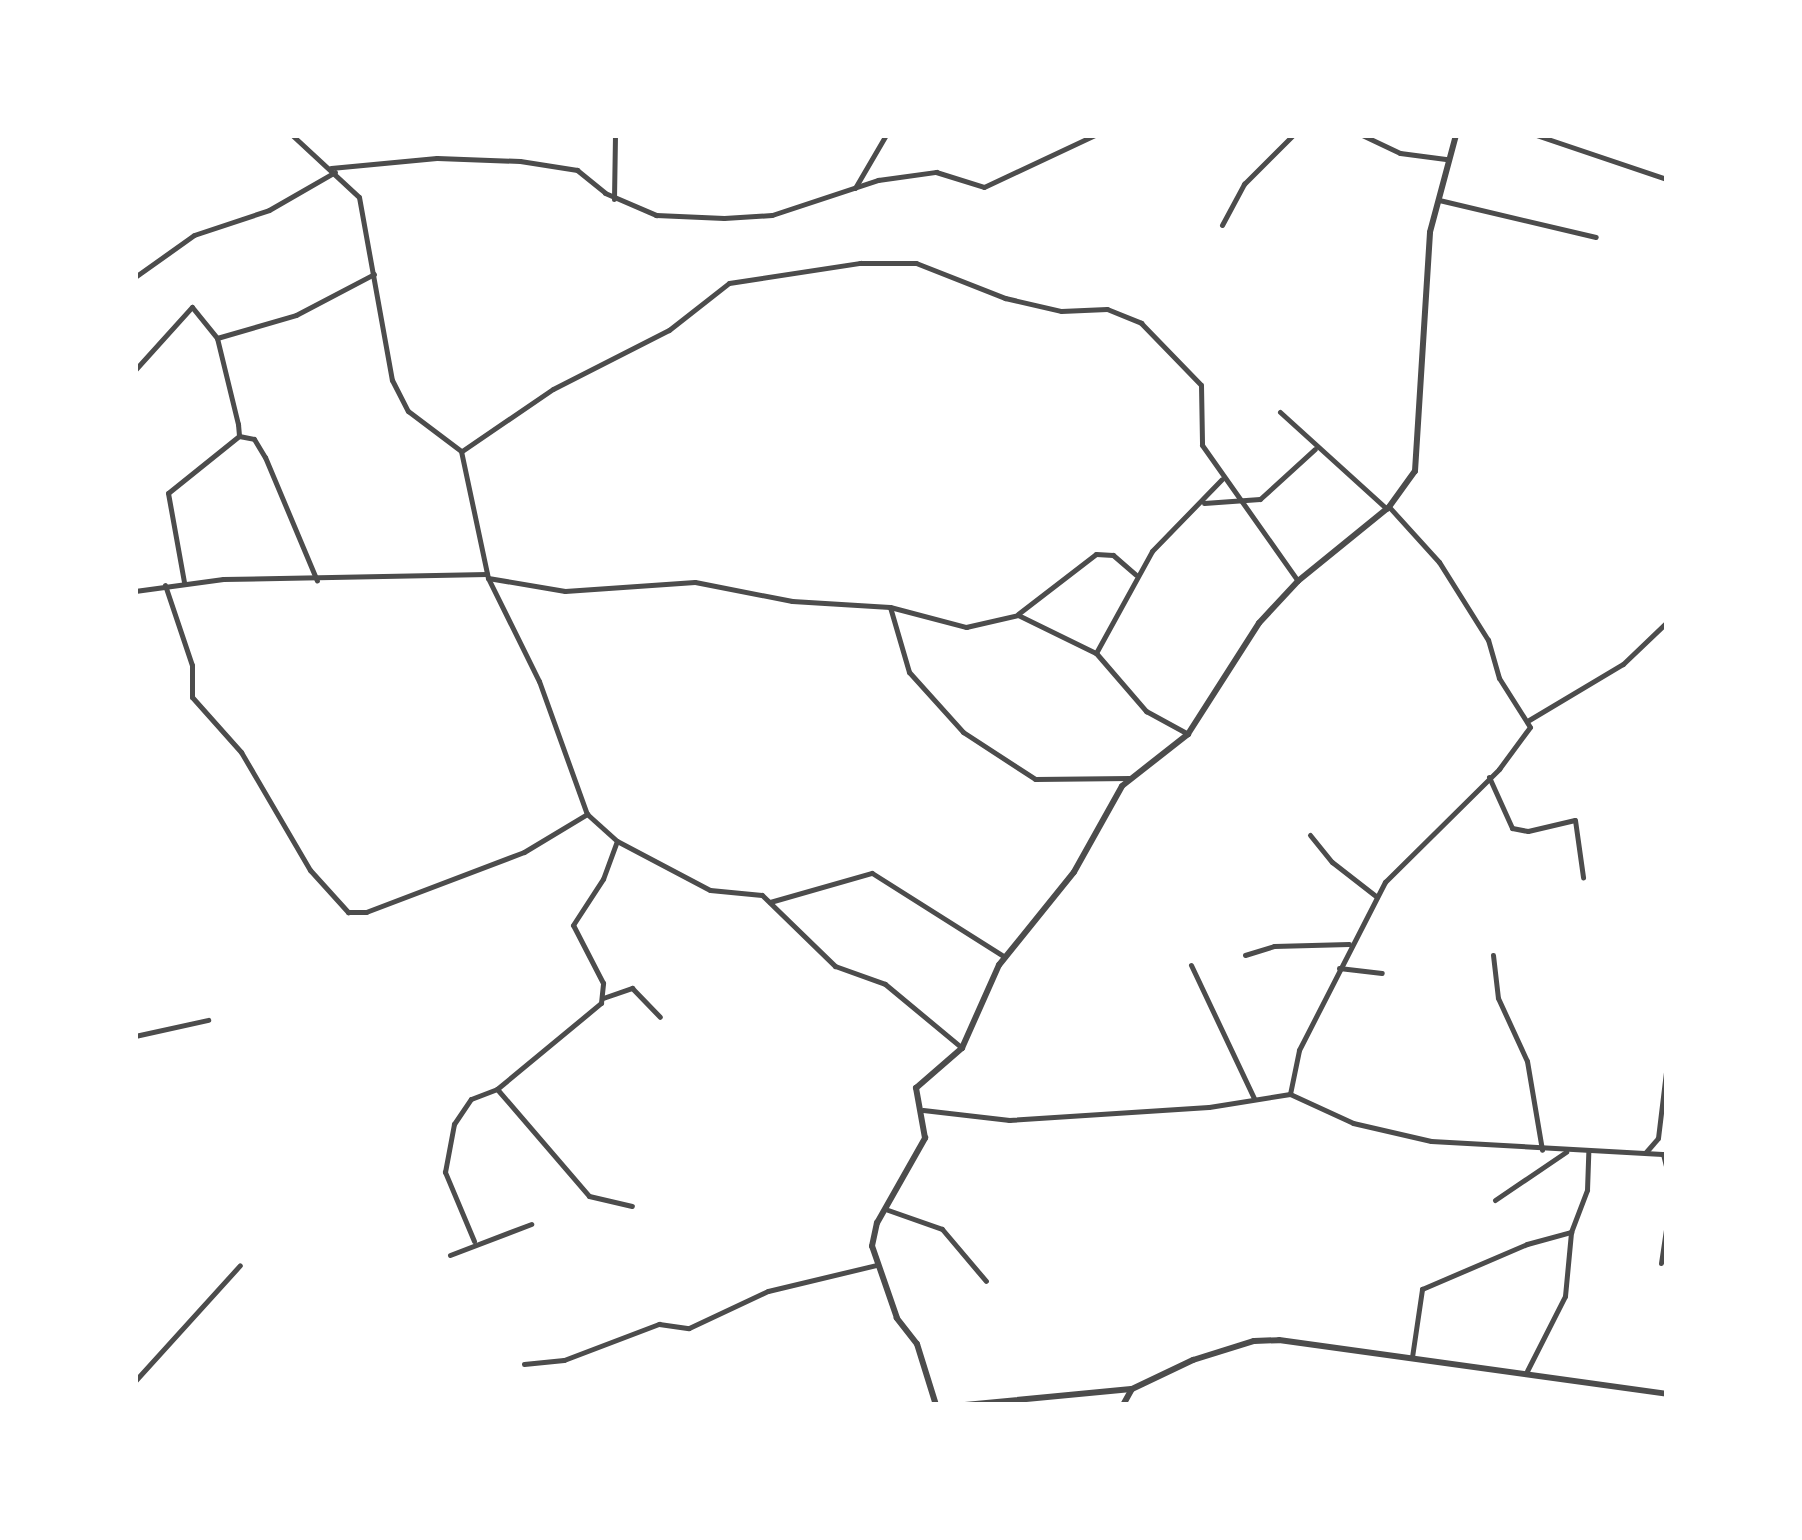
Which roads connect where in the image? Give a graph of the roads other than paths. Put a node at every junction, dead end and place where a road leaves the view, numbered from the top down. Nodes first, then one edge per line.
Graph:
1 (292, 135) edge
2 (615, 135) edge
3 (886, 135) edge
4 (1095, 135) edge
5 (1293, 135) edge
6 (1362, 135) edge
7 (1456, 135) edge
8 (1536, 135) edge
9 (1446, 159) junction
10 (332, 170) junction
11 (1667, 179) edge
12 (855, 188) junction
13 (614, 198) junction
14 (1436, 199) junction
15 (1222, 225) dead end
16 (1596, 237) dead end
17 (374, 274) junction
18 (135, 277) edge
19 (216, 338) junction
20 (135, 370) edge
21 (1280, 412) dead end
22 (239, 436) junction
23 (1315, 449) junction
24 (462, 451) junction
25 (1222, 479) junction
26 (1204, 503) junction
27 (1243, 503) junction
28 (1388, 508) junction
29 (1136, 575) junction
30 (488, 576) junction
31 (317, 581) junction
32 (1298, 581) junction
33 (184, 582) junction
34 (164, 586) junction
35 (135, 591) edge
36 (890, 607) junction
37 (1018, 615) junction
38 (1667, 622) edge
39 (1096, 653) junction
40 (1530, 720) junction
41 (1188, 734) junction
42 (1489, 777) junction
43 (1130, 778) junction
44 (587, 814) junction
45 (1310, 835) dead end
46 (617, 840) junction
47 (1667, 857) edge
48 (1583, 877) dead end
49 (1377, 898) junction
50 (770, 902) junction
51 (1350, 944) junction
52 (1667, 946) edge
53 (1246, 955) dead end
54 (1492, 955) dead end
55 (1006, 957) junction
56 (1191, 965) dead end
57 (1339, 968) junction
58 (1382, 973) dead end
59 (603, 998) junction
60 (660, 1017) dead end
61 (208, 1020) dead end
62 (135, 1036) edge
63 (962, 1048) junction
64 (1667, 1064) edge
65 (497, 1089) junction
66 (1290, 1094) junction
67 (1254, 1098) junction
68 (922, 1110) junction
69 (1542, 1150) junction
70 (1588, 1151) junction
71 (1566, 1152) junction
72 (1646, 1152) junction
73 (1665, 1154) edge
74 (1667, 1170) edge
75 (1495, 1200) dead end
76 (632, 1206) dead end
77 (888, 1210) junction
78 (531, 1224) dead end
79 (1667, 1224) edge
80 (1571, 1232) junction
81 (474, 1241) junction
82 (450, 1255) dead end
83 (1661, 1263) dead end
84 (876, 1264) junction
85 (240, 1265) dead end
86 (986, 1281) dead end
87 (1412, 1356) junction
88 (524, 1364) dead end
89 (1527, 1371) junction
90 (135, 1381) edge
91 (1132, 1389) junction
92 (1667, 1394) edge
93 (936, 1405) edge
94 (965, 1405) edge
95 (1123, 1405) edge

1 - 10 street
2 - 13 street
3 - 12 street
4 - 12 street
5 - 15 street
6 - 9 street
7 - 9 street
8 - 11 street
9 - 14 street
10 - 13 street
10 - 17 street
10 - 18 street
12 - 13 street
14 - 16 street
14 - 28 street
17 - 19 street
17 - 24 street
19 - 20 street
19 - 22 street
21 - 23 street
22 - 31 street
22 - 33 street
23 - 27 street
23 - 28 street
24 - 25 street
24 - 30 street
25 - 26 street
25 - 27 street
26 - 27 street
26 - 29 street
27 - 32 street
28 - 32 street
28 - 40 street
29 - 37 street
29 - 39 street
30 - 31 street
30 - 36 street
30 - 44 street
31 - 33 street
32 - 41 street
33 - 34 street
34 - 35 street
34 - 44 street
36 - 37 street
36 - 43 street
37 - 39 street
38 - 40 street
39 - 41 street
40 - 42 street
41 - 43 street
42 - 48 street
42 - 49 street
43 - 55 street
44 - 46 street
45 - 49 street
46 - 50 street
46 - 59 street
47 - 52 street
49 - 51 street
50 - 55 street
50 - 63 street
51 - 53 street
51 - 57 street
54 - 69 street
55 - 63 street
56 - 67 street
57 - 58 street
57 - 66 street
59 - 60 street
59 - 65 street
61 - 62 street
63 - 68 street
64 - 72 street
65 - 76 street
65 - 81 street
66 - 67 street
66 - 69 street
67 - 68 street
68 - 77 street
69 - 71 street
70 - 71 street
70 - 72 street
70 - 80 street
71 - 75 street
72 - 73 street
73 - 74 street
77 - 84 street
77 - 86 street
78 - 81 street
79 - 83 street
80 - 87 street
80 - 89 street
81 - 82 street
84 - 88 street
84 - 93 street
85 - 90 street
87 - 89 street
87 - 91 street
89 - 92 street
91 - 94 street
91 - 95 street

